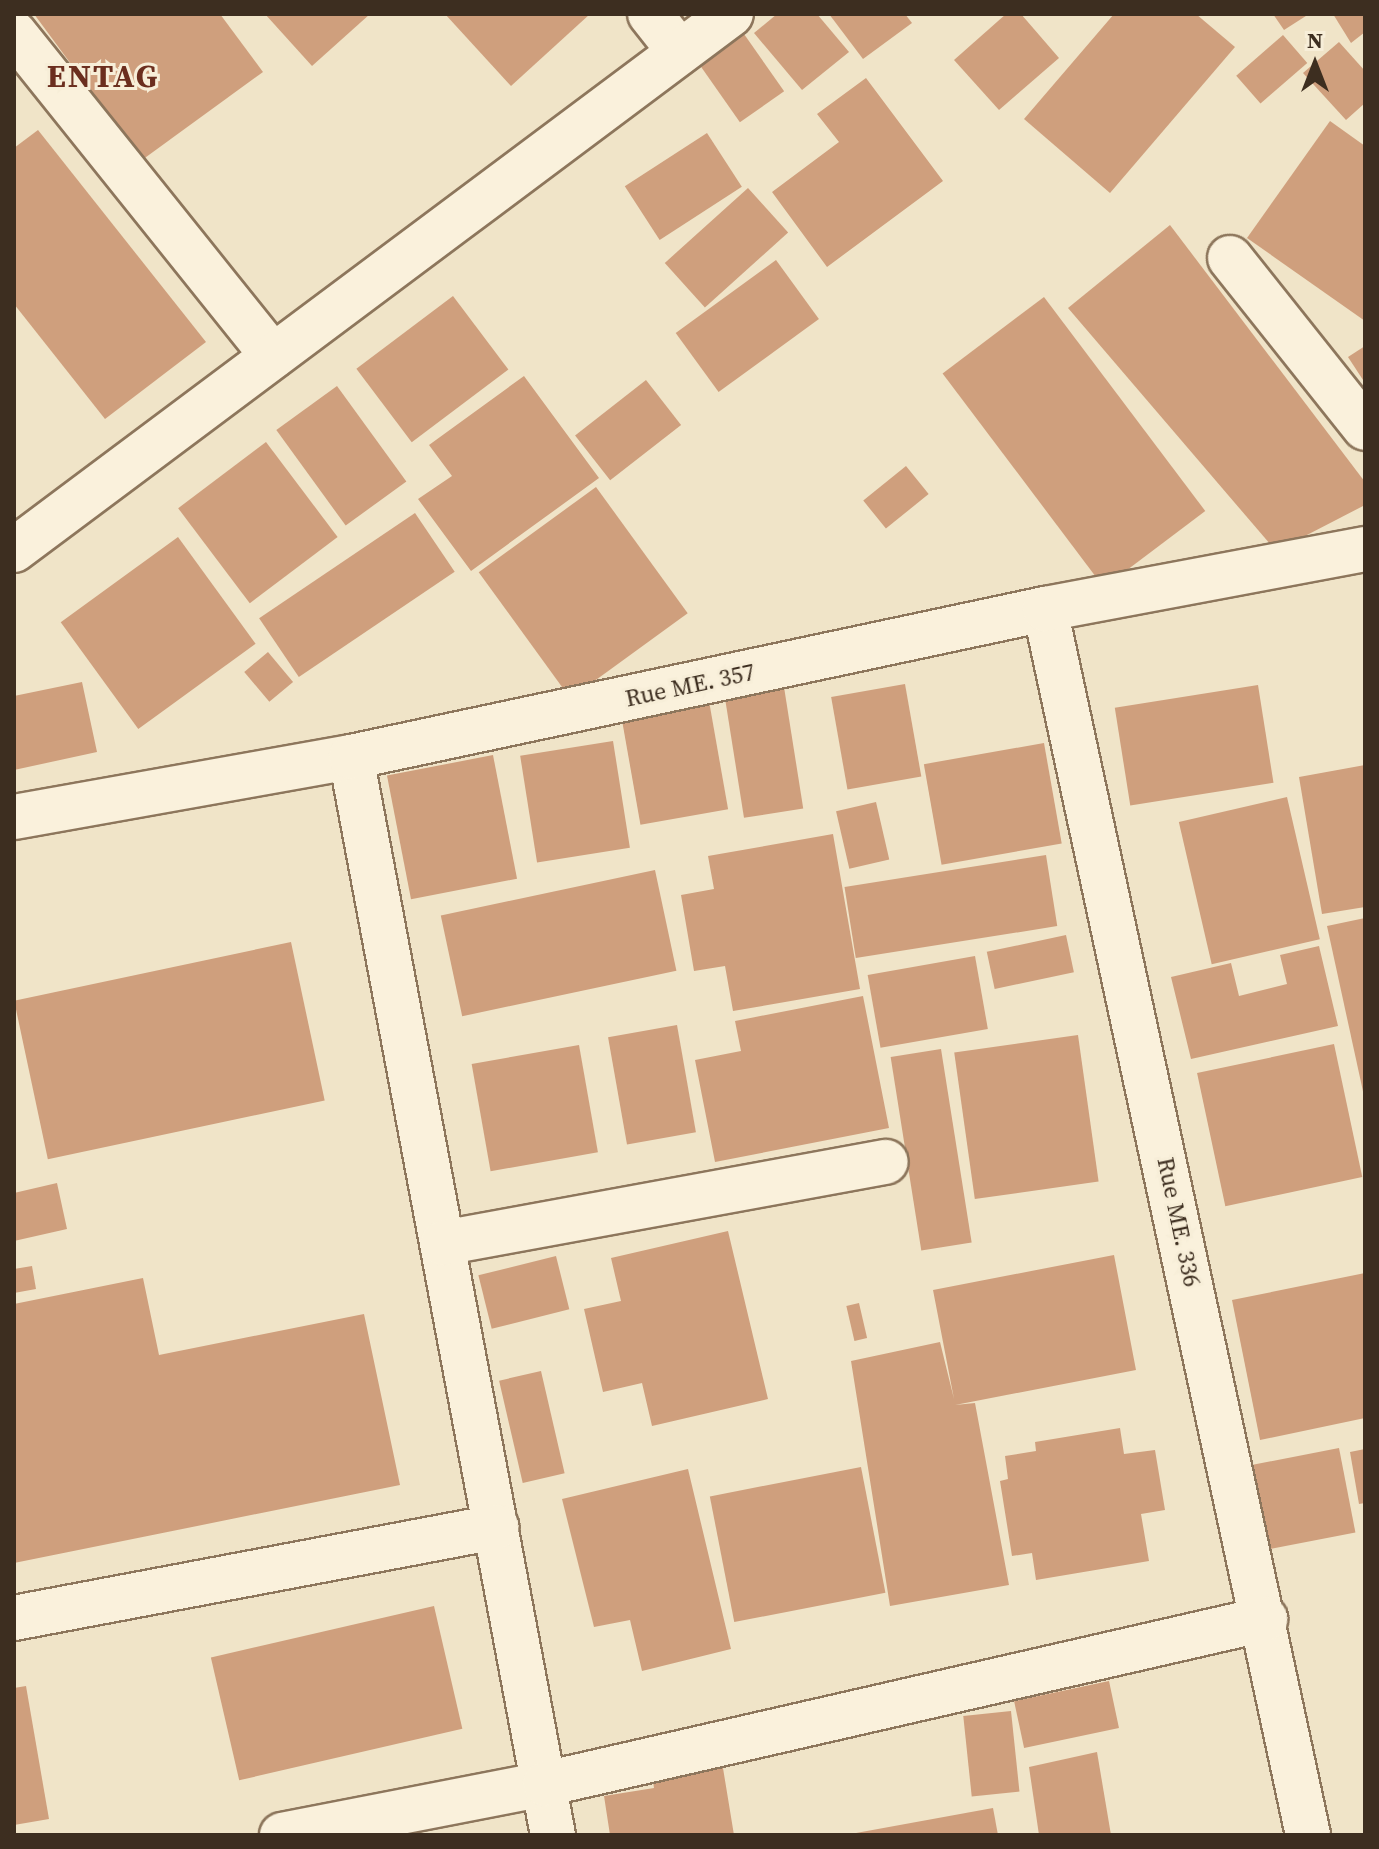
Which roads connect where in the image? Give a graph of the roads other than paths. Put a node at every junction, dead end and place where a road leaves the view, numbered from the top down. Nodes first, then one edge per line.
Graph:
1 (650, 14) edge
2 (731, 14) edge
3 (14, 33) edge
4 (680, 52) junction
5 (1230, 258) dead end
6 (273, 356) junction
7 (1365, 428) edge
8 (1365, 549) edge
9 (14, 550) edge
10 (1045, 609) junction
11 (351, 757) junction
12 (14, 817) edge
13 (886, 1162) dead end
14 (443, 1243) junction
15 (497, 1527) junction
16 (14, 1618) edge
17 (1265, 1619) junction
18 (545, 1784) junction
19 (282, 1835) edge
20 (553, 1835) edge
21 (1308, 1835) edge

1 - 4 street
2 - 4 street
3 - 6 street
4 - 6 street
5 - 7 street
6 - 9 street
8 - 10 street, Rue ME. 357
10 - 11 street, Rue ME. 357
10 - 17 street, Rue ME. 336
11 - 12 street, Rue ME. 357
11 - 14 street
13 - 14 street
14 - 15 street
15 - 16 street
15 - 18 street
17 - 18 street
17 - 21 street, Rue ME. 336
18 - 19 street
18 - 20 street

